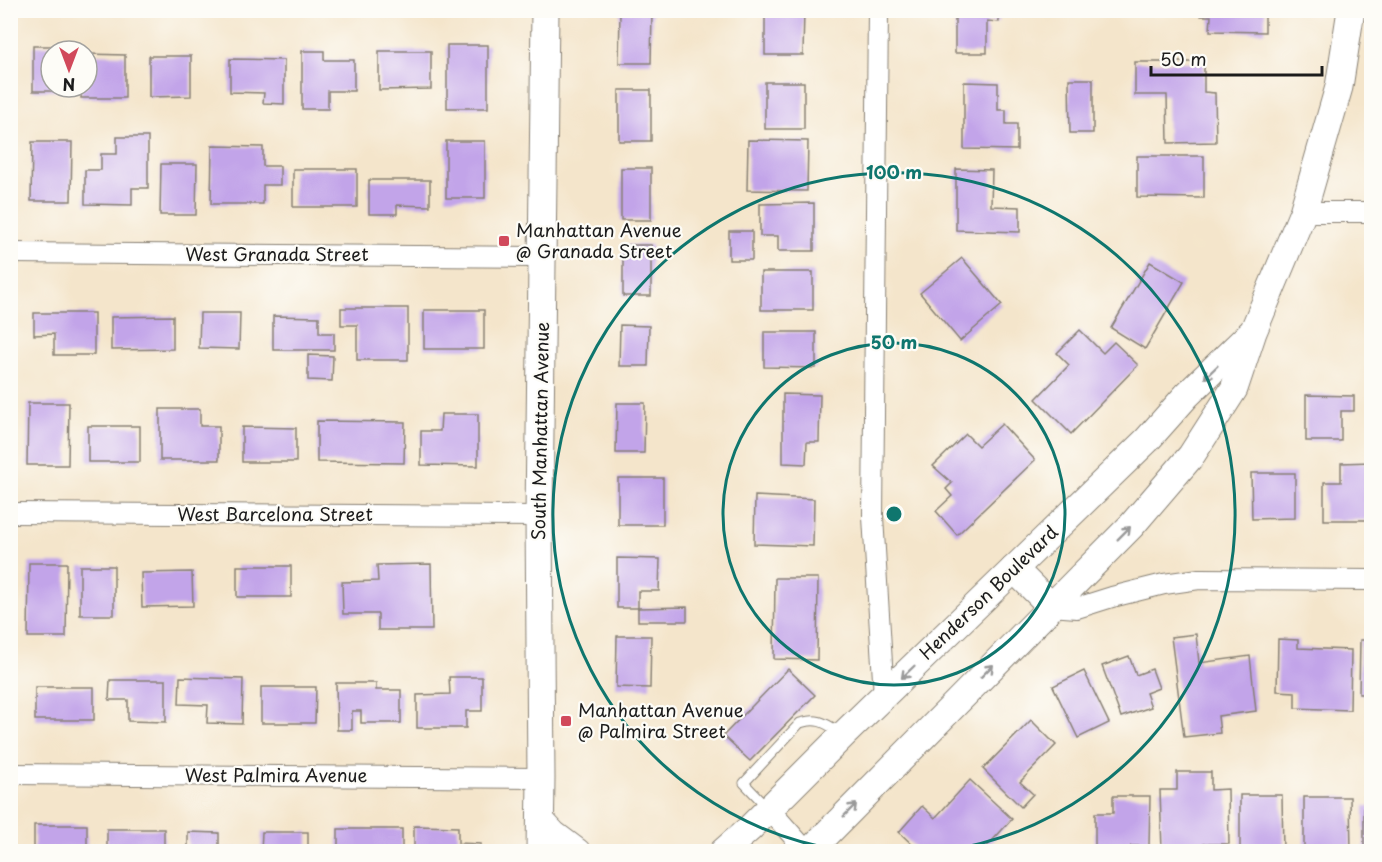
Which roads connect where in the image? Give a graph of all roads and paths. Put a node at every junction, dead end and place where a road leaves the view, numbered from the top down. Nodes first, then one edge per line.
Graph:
1 (545, 10) edge
2 (878, 10) edge
3 (1351, 10) edge
4 (1303, 212) junction
5 (1371, 213) edge
6 (10, 253) edge
7 (543, 257) junction
8 (1253, 332) junction
9 (10, 513) edge
10 (539, 516) junction
11 (1014, 568) junction
12 (1371, 580) edge
13 (1051, 606) junction
14 (884, 696) junction
15 (843, 735) junction
16 (10, 774) edge
17 (541, 778) junction
18 (769, 809) junction
19 (541, 821) junction
20 (540, 852) edge
21 (577, 852) edge
22 (723, 852) edge
23 (808, 852) edge

1 - 7 street, South Manhattan Avenue
2 - 14 street
3 - 4 street, Henderson Boulevard
4 - 5 street
4 - 8 street, Henderson Boulevard
6 - 7 street, West Granada Street
7 - 10 street, South Manhattan Avenue
8 -> 11 street, Henderson Boulevard
13 -> 8 street, Henderson Boulevard
9 - 10 street, West Barcelona Street
10 - 17 street, South Manhattan Avenue
11 - 13 street
11 -> 14 street, Henderson Boulevard
12 - 13 street
23 -> 13 street, Henderson Boulevard
14 - 15 street, Henderson Boulevard
15 - 18 street, Henderson Boulevard
15 - 18 lane
16 - 17 street, West Palmira Avenue
17 - 19 street, South Manhattan Avenue
18 - 22 street, Henderson Boulevard
18 - 23 street
19 - 20 street, South Manhattan Avenue
19 - 21 street

